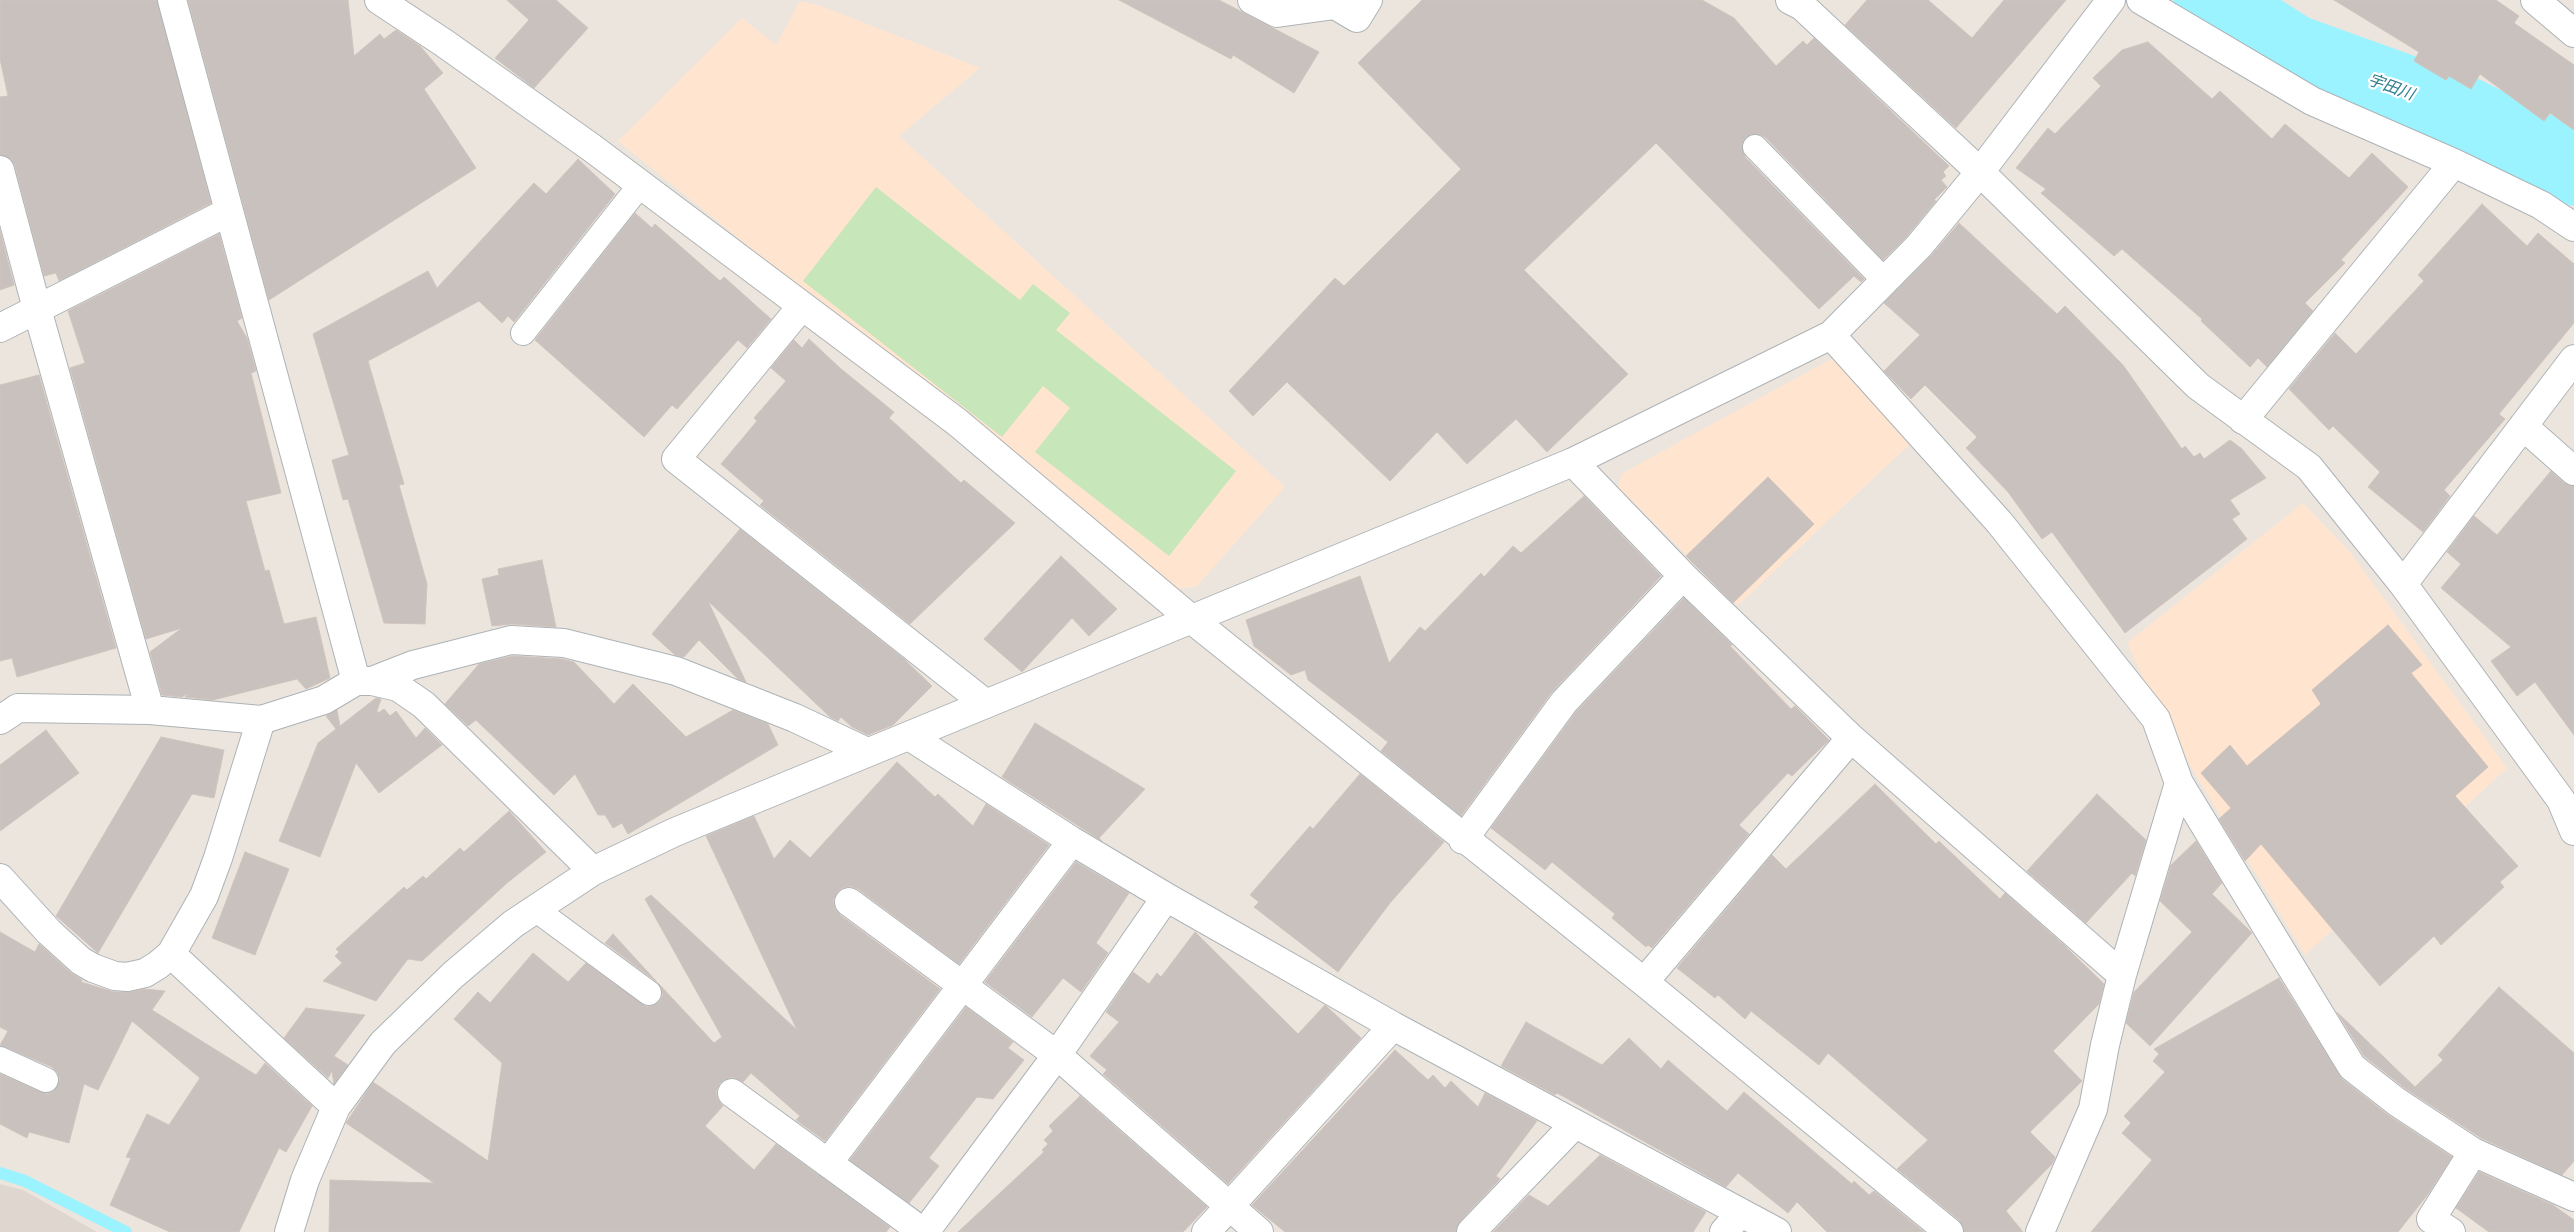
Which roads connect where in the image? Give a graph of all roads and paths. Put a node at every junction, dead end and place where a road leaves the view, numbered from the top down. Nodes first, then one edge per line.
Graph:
1 (172, 0) edge
2 (379, 0) edge
3 (1252, 0) edge
4 (1368, 0) edge
5 (2111, 0) edge
6 (2141, 0) edge
7 (2536, 0) edge
8 (2553, 0) edge
9 (1800, 2) edge
10 (2574, 9) edge
11 (2574, 33) edge
12 (1755, 147) dead end
13 (2454, 163) junction
14 (0, 170) edge
15 (1980, 172) junction
16 (641, 184) junction
17 (228, 212) junction
18 (2574, 227) edge
19 (1885, 281) junction
20 (802, 306) junction
21 (37, 309) junction
22 (0, 328) edge
23 (523, 333) dead end
24 (1831, 335) junction
25 (2574, 360) edge
26 (2243, 420) junction
27 (2523, 426) junction
28 (1573, 462) junction
29 (2574, 471) edge
30 (1683, 576) junction
31 (2403, 584) junction
32 (1190, 618) junction
33 (364, 681) junction
34 (986, 704) junction
35 (150, 710) junction
36 (0, 720) edge
37 (262, 720) junction
38 (909, 736) junction
39 (1851, 738) junction
40 (867, 752) junction
41 (2179, 783) junction
42 (2574, 831) edge
43 (1463, 840) junction
44 (1072, 841) junction
45 (593, 872) junction
46 (4, 890) edge
47 (1166, 897) junction
48 (849, 902) dead end
49 (535, 910) junction
50 (171, 954) junction
51 (2122, 975) junction
52 (1644, 982) junction
53 (962, 984) junction
54 (649, 993) dead end
55 (1393, 1026) junction
56 (1056, 1054) junction
57 (0, 1059) edge
58 (46, 1080) dead end
59 (732, 1093) dead end
60 (336, 1107) junction
61 (1574, 1125) junction
62 (2473, 1152) junction
63 (828, 1163) junction
64 (2574, 1197) edge
65 (1229, 1208) junction
66 (1732, 1222) edge
67 (289, 1232) edge
68 (924, 1232) edge
69 (1206, 1232) edge
70 (1259, 1232) edge
71 (1471, 1232) edge
72 (1776, 1232) edge
73 (1949, 1232) edge
74 (2040, 1232) edge
75 (2451, 1232) edge

1 - 17 street
2 - 16 street
3 - 4 street
5 - 15 street
6 - 13 street
7 - 11 street
8 - 10 street
9 - 15 street
12 - 19 lane
13 - 18 street
13 - 26 street
14 - 21 street
15 - 19 street
15 - 26 street
16 - 20 street
16 - 23 lane
17 - 21 street
17 - 33 street
19 - 24 street
20 - 32 street
20 - 34 street
21 - 22 street
21 - 35 street
24 - 28 street
24 - 41 street
25 - 27 street
26 - 31 street
27 - 29 street
27 - 31 street
28 - 30 street
28 - 32 street
30 - 39 street
30 - 43 street
31 - 42 street
32 - 34 street
32 - 43 street
33 - 37 street
33 - 40 street
33 - 45 street
34 - 38 street
35 - 36 street
35 - 37 street
37 - 50 street
38 - 40 street
38 - 44 street
39 - 51 street
39 - 52 street
40 - 45 street
41 - 51 street
41 - 62 street
43 - 52 street
44 - 47 street
44 - 53 street
45 - 49 street
46 - 50 street
47 - 55 street
47 - 56 street
48 - 53 street
49 - 54 lane
49 - 60 street
50 - 60 street
51 - 74 street
52 - 73 street
53 - 56 street
53 - 63 street
55 - 61 street
55 - 65 street
56 - 65 street
56 - 68 street
57 - 58 lane
59 - 63 street
60 - 67 street
61 - 66 street
61 - 71 street
62 - 64 street
62 - 75 street
63 - 68 street
65 - 69 street
65 - 70 street
66 - 72 street

